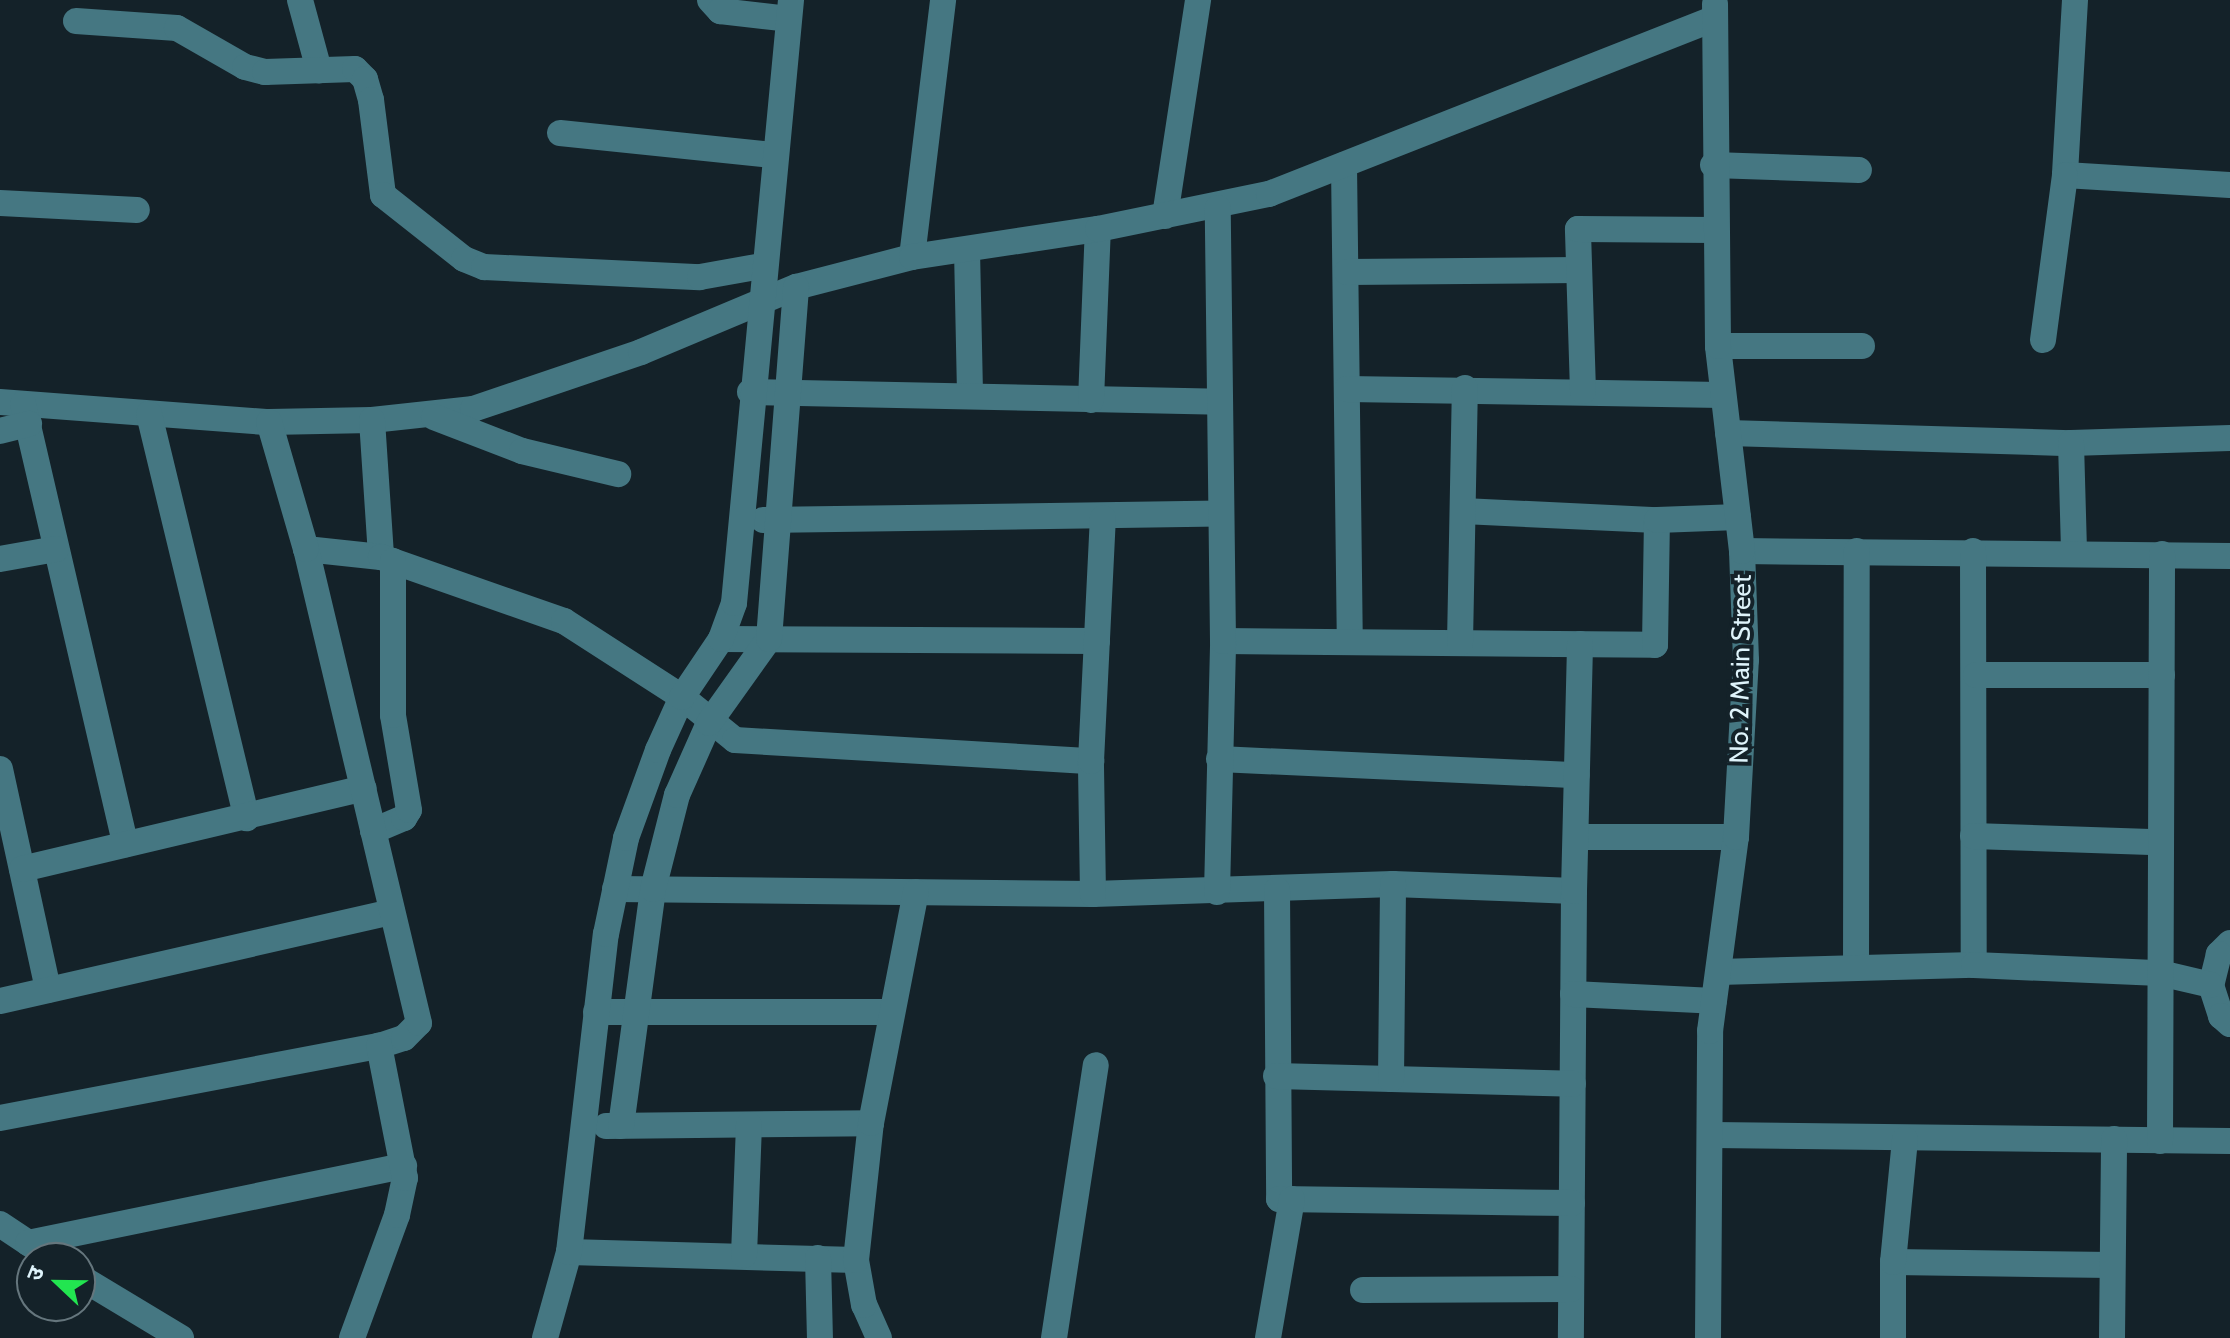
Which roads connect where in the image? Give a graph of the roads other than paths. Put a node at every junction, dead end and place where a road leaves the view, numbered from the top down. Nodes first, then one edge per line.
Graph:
1 (300, 0) edge
2 (710, 0) edge
3 (943, 0) edge
4 (1198, 0) edge
5 (2075, 0) edge
6 (1715, 9) edge
7 (790, 10) edge
8 (76, 21) dead end
9 (319, 70) junction
10 (560, 133) dead end
11 (773, 155) junction
12 (1344, 165) junction
13 (1713, 165) junction
14 (1859, 170) dead end
15 (2065, 175) junction
16 (2230, 185) edge
17 (0, 203) edge
18 (1218, 208) junction
19 (137, 210) dead end
20 (1165, 216) junction
21 (1098, 229) junction
22 (1715, 230) junction
23 (967, 250) junction
24 (912, 257) junction
25 (762, 266) junction
26 (1579, 270) junction
27 (1347, 272) junction
28 (778, 293) junction
29 (2043, 340) dead end
30 (1718, 346) junction
31 (1862, 346) dead end
32 (1465, 388) junction
33 (1347, 389) junction
34 (1583, 391) junction
35 (769, 392) junction
36 (1722, 395) junction
37 (970, 396) junction
38 (1091, 400) junction
39 (1220, 402) junction
40 (17, 410) edge
41 (149, 414) junction
42 (431, 416) junction
43 (372, 420) junction
44 (269, 422) junction
45 (0, 431) edge
46 (1728, 433) junction
47 (2230, 438) edge
48 (2071, 443) junction
49 (618, 474) dead end
50 (1463, 511) junction
51 (1220, 514) junction
52 (1738, 517) junction
53 (1103, 518) junction
54 (759, 520) junction
55 (1657, 520) junction
56 (56, 549) junction
57 (306, 549) junction
58 (1742, 551) junction
59 (1857, 551) junction
60 (1973, 551) junction
61 (2074, 553) junction
62 (2162, 554) junction
63 (2230, 556) edge
64 (0, 559) edge
65 (387, 559) junction
66 (742, 640) junction
67 (1097, 641) junction
68 (1223, 641) junction
69 (1350, 642) junction
70 (1460, 643) junction
71 (1580, 644) junction
72 (1976, 675) junction
73 (2162, 675) junction
74 (696, 711) junction
75 (1219, 759) junction
76 (1091, 761) junction
77 (0, 769) edge
78 (1577, 775) junction
79 (364, 788) junction
80 (247, 818) junction
81 (373, 831) junction
82 (1973, 836) junction
83 (1576, 837) junction
84 (1736, 837) junction
85 (2158, 842) junction
86 (125, 844) junction
87 (22, 869) junction
88 (1393, 884) junction
89 (632, 889) junction
90 (1277, 890) junction
91 (1574, 891) junction
92 (916, 892) junction
93 (1217, 892) junction
94 (1093, 894) junction
95 (392, 912) junction
96 (2230, 943) edge
97 (1974, 965) junction
98 (1856, 967) junction
99 (1719, 972) junction
100 (2160, 973) junction
101 (2211, 985) junction
102 (48, 990) junction
103 (1573, 994) junction
104 (0, 1001) edge
105 (1714, 1001) junction
106 (615, 1012) junction
107 (891, 1012) junction
108 (2230, 1024) edge
109 (379, 1046) junction
110 (1096, 1065) dead end
111 (1276, 1076) junction
112 (1391, 1079) junction
113 (1573, 1084) junction
114 (0, 1118) edge
115 (871, 1123) junction
116 (749, 1125) junction
117 (598, 1126) junction
118 (1712, 1135) junction
119 (2114, 1139) junction
120 (1905, 1140) junction
121 (2160, 1141) junction
122 (2230, 1141) edge
123 (404, 1166) junction
124 (1292, 1199) junction
125 (1572, 1203) junction
126 (0, 1224) edge
127 (27, 1242) edge
128 (33, 1242) edge
129 (569, 1252) junction
130 (744, 1255) junction
131 (818, 1258) junction
132 (856, 1260) junction
133 (1893, 1262) junction
134 (2112, 1265) junction
135 (96, 1287) edge
136 (1571, 1289) junction
137 (1363, 1290) dead end
138 (181, 1338) edge
139 (352, 1338) edge
140 (545, 1338) edge
141 (820, 1338) edge
142 (879, 1338) edge
143 (1054, 1338) edge
144 (1268, 1338) edge
145 (1571, 1338) edge
146 (1708, 1338) edge
147 (1893, 1338) edge
148 (2112, 1338) edge

1 - 9 street
2 - 7 street
3 - 24 street
4 - 20 street
5 - 15 street
6 - 12 street
6 - 13 street, No. 2 Main Street
7 - 11 street
8 - 9 street
9 - 25 street
10 - 11 street
11 - 25 street
12 - 18 street
12 - 27 street
13 - 14 street
13 - 22 street, No. 2 Main Street
15 - 16 street
15 - 29 street
17 - 19 street
18 - 20 street
18 - 39 street
20 - 21 street
21 - 23 street
21 - 38 street
22 - 26 street
22 - 30 street, No. 2 Main Street
23 - 24 street
23 - 37 street
24 - 28 street
25 - 28 street
26 - 27 street
26 - 34 street
27 - 33 street
28 - 35 street
28 - 35 street
28 - 42 street
30 - 31 street
30 - 36 street, No. 2 Main Street
32 - 33 street
32 - 34 street
32 - 50 street
33 - 69 street
34 - 36 street
35 - 37 street
35 - 54 street
35 - 54 street
36 - 46 street, No. 2 Main Street
37 - 38 street
38 - 39 street
39 - 51 street
40 - 41 street
40 - 45 street
40 - 56 street
41 - 44 street
41 - 80 street
42 - 43 street
42 - 49 street
43 - 44 street
43 - 65 street
44 - 57 street
46 - 48 street
46 - 52 street, No. 2 Main Street
47 - 48 street
48 - 61 street
50 - 55 street
50 - 70 street
51 - 53 street
51 - 68 street
52 - 55 street
52 - 58 street, No. 2 Main Street
53 - 54 street
53 - 67 street
54 - 66 street
54 - 66 street
55 - 71 street
56 - 64 street
56 - 86 street
57 - 65 street
57 - 79 street
58 - 59 street
58 - 84 street, No. 2 Main Street
59 - 60 street
59 - 98 street
60 - 61 street
60 - 72 street
61 - 62 street
62 - 63 street
62 - 73 street
65 - 74 street
65 - 81 street
66 - 67 street
66 - 74 street
66 - 74 street
67 - 76 street
68 - 69 street
68 - 75 street
69 - 70 street
70 - 71 street
71 - 78 street
72 - 73 street
72 - 82 street
73 - 85 street
74 - 76 street
74 - 89 street
74 - 89 street
75 - 78 street
75 - 93 street
76 - 94 street
77 - 87 street
78 - 83 street
79 - 80 street
79 - 81 street
80 - 86 street
81 - 95 street
82 - 85 street
82 - 97 street
83 - 84 street
83 - 91 street
84 - 99 street, No. 2 Main Street
85 - 100 street
86 - 87 street
87 - 102 street
88 - 90 street
88 - 91 street
88 - 112 street
89 - 92 street
89 - 106 street
89 - 106 street
90 - 93 street
90 - 111 street
91 - 103 street
92 - 94 street
92 - 107 street
93 - 94 street
95 - 102 street
95 - 109 street
96 - 101 street
97 - 98 street
97 - 100 street
98 - 99 street
99 - 105 street, No. 2 Main Street
100 - 101 street
100 - 121 street
101 - 108 street
102 - 104 street
103 - 105 street
103 - 113 street
105 - 118 street, No. 2 Main Street
106 - 107 street
106 - 117 street
106 - 117 street
107 - 115 street
109 - 114 street
109 - 123 street
110 - 143 street
111 - 112 street
111 - 124 street
112 - 113 street
113 - 125 street
115 - 116 street
115 - 132 street
116 - 117 street
116 - 130 street
117 - 129 street
118 - 120 street
118 - 146 street, No. 2 Main Street
119 - 120 street
119 - 121 street
119 - 134 street
120 - 133 street
121 - 122 street
123 - 128 street
123 - 139 street
124 - 125 street
124 - 144 street
125 - 136 street
126 - 127 street
129 - 130 street
129 - 140 street
130 - 131 street
131 - 132 street
131 - 141 street
132 - 142 street
133 - 134 street
133 - 147 street
134 - 148 street
135 - 138 street
136 - 137 street
136 - 145 street

